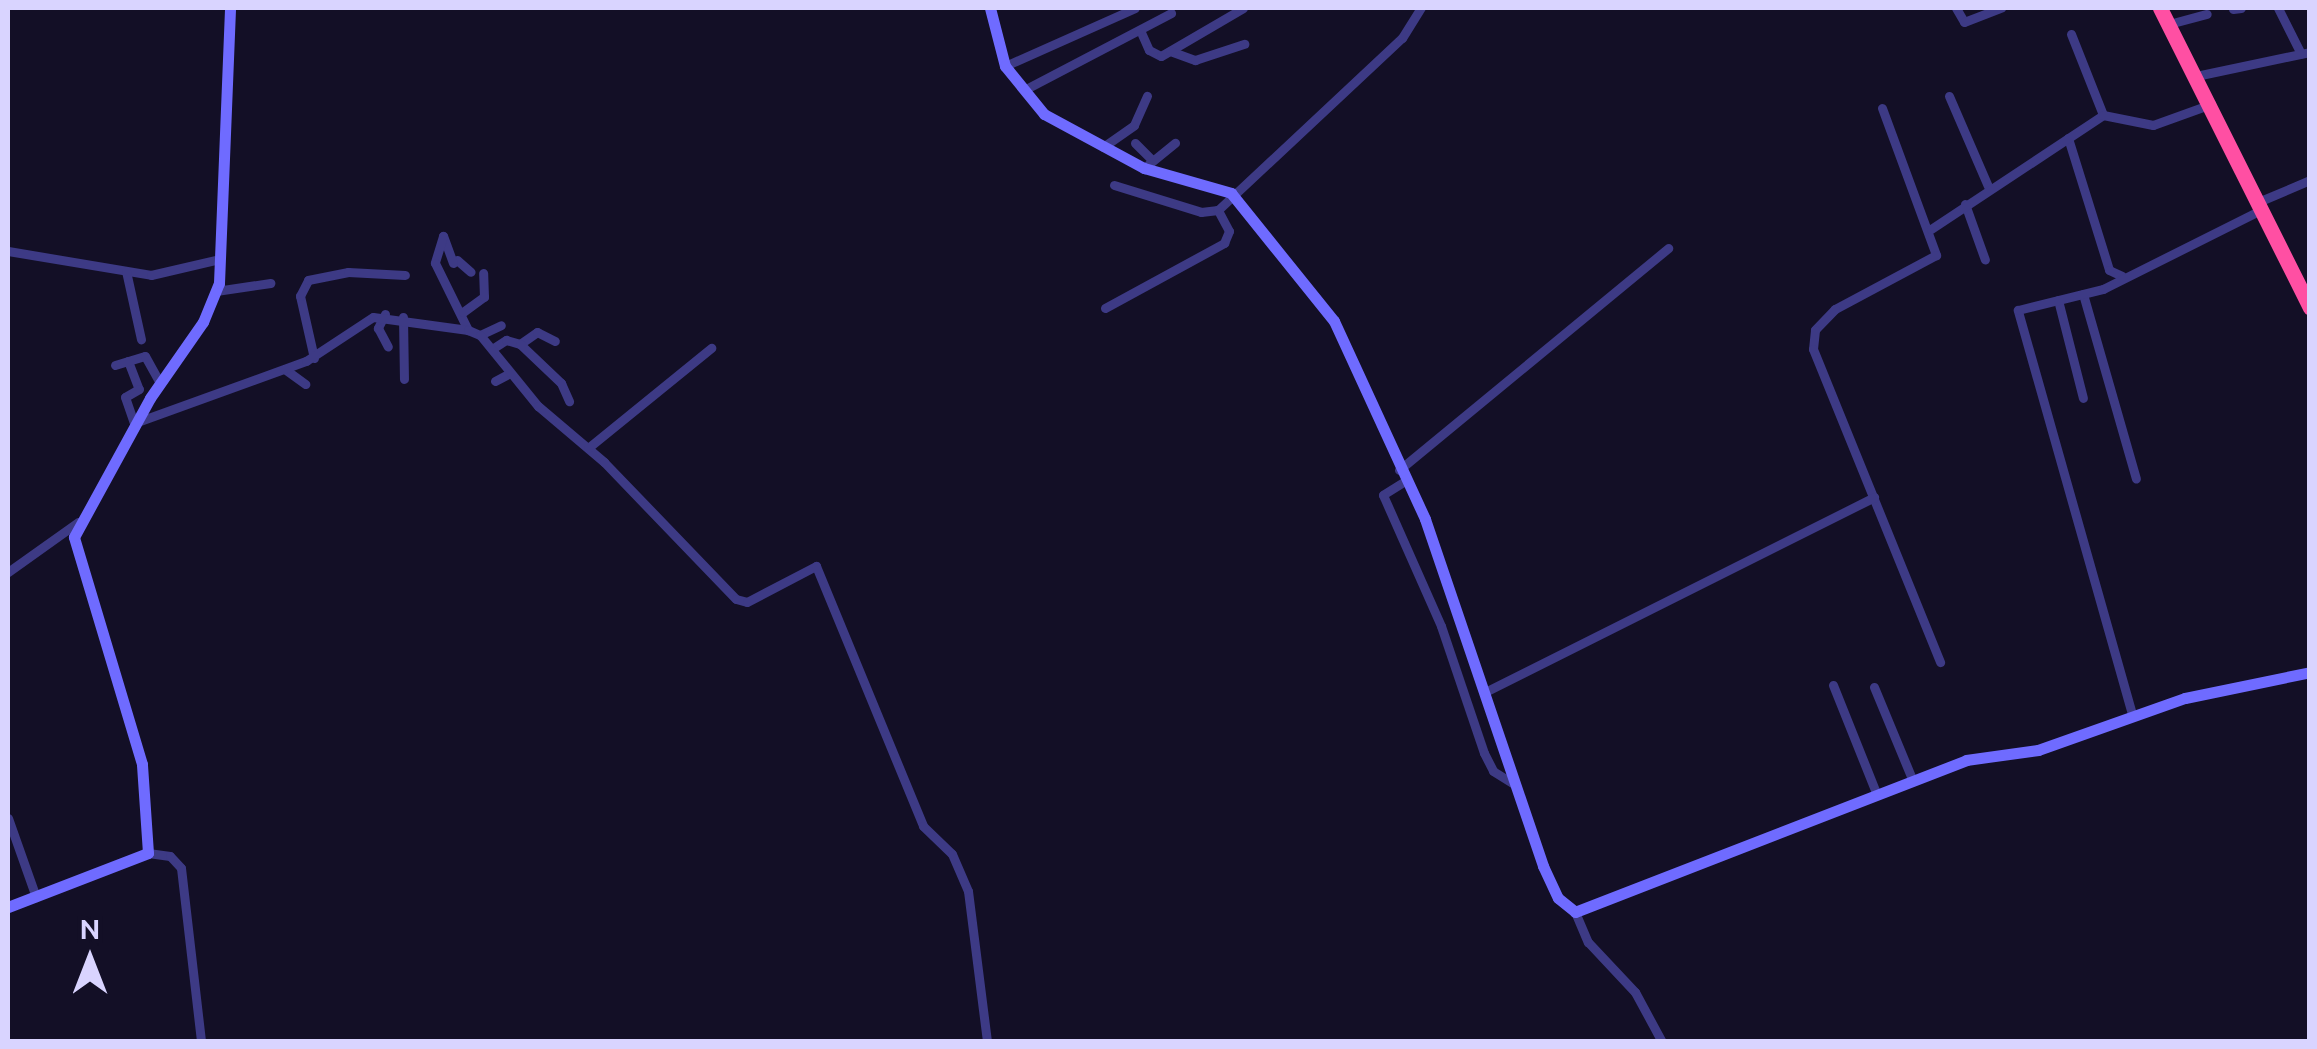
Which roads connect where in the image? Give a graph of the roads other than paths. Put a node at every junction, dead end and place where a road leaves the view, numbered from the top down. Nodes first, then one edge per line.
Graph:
1 (230, 8) edge
2 (990, 8) edge
3 (1135, 8) edge
4 (1243, 8) edge
5 (1421, 8) edge
6 (1956, 8) edge
7 (2001, 8) edge
8 (2160, 8) edge
9 (2278, 8) edge
10 (1172, 13) dead end
11 (2206, 14) dead end
12 (2169, 24) junction
13 (1140, 30) junction
14 (2071, 34) dead end
15 (1244, 44) dead end
16 (1170, 51) junction
17 (2305, 53) edge
18 (1005, 66) junction
19 (2196, 76) junction
20 (1024, 90) junction
21 (1147, 96) dead end
22 (1949, 96) dead end
23 (2211, 104) junction
24 (1882, 108) dead end
25 (2102, 114) junction
26 (2068, 138) junction
27 (1135, 143) dead end
28 (1174, 143) dead end
29 (1103, 147) junction
30 (1148, 164) junction
31 (2310, 180) edge
32 (1114, 184) dead end
33 (1988, 186) junction
34 (1231, 194) junction
35 (1964, 204) junction
36 (2260, 206) junction
37 (1218, 210) junction
38 (1931, 229) junction
39 (1668, 248) dead end
40 (8, 251) edge
41 (220, 259) junction
42 (457, 260) junction
43 (1985, 260) dead end
44 (126, 271) junction
45 (441, 273) junction
46 (405, 275) dead end
47 (2122, 276) junction
48 (270, 284) dead end
49 (216, 290) junction
50 (2083, 294) junction
51 (2058, 300) junction
52 (1105, 308) dead end
53 (2310, 308) edge
54 (463, 312) junction
55 (385, 314) junction
56 (403, 317) junction
57 (501, 325) dead end
58 (468, 330) junction
59 (480, 334) junction
60 (125, 337) dead end
61 (555, 340) dead end
62 (520, 344) junction
63 (388, 347) dead end
64 (711, 348) dead end
65 (492, 350) junction
66 (314, 358) junction
67 (128, 362) junction
68 (115, 365) dead end
69 (283, 370) junction
70 (510, 373) junction
71 (404, 379) dead end
72 (495, 381) dead end
73 (160, 383) junction
74 (304, 384) dead end
75 (2083, 398) dead end
76 (568, 401) dead end
77 (138, 425) junction
78 (588, 448) junction
79 (1402, 475) junction
80 (2136, 479) dead end
81 (1874, 498) junction
82 (78, 522) junction
83 (8, 572) edge
84 (1940, 662) dead end
85 (2310, 672) edge
86 (1833, 686) dead end
87 (1874, 687) dead end
88 (1488, 691) junction
89 (2132, 714) junction
90 (1914, 780) junction
91 (1518, 786) junction
92 (1877, 795) junction
93 (8, 818) edge
94 (148, 853) junction
95 (36, 896) junction
96 (8, 907) edge
97 (1575, 912) junction
98 (201, 1042) edge
99 (988, 1042) edge
100 (1662, 1042) edge

1 - 41 street
2 - 18 street
3 - 18 street
4 - 16 street
5 - 34 street
6 - 7 street
8 - 12 highway
9 - 17 street
10 - 13 street
11 - 12 street
12 - 19 highway
13 - 16 street
13 - 20 street
14 - 25 street
15 - 16 street
17 - 19 street
18 - 20 street
19 - 23 highway
20 - 29 street
21 - 29 street
22 - 33 street
23 - 25 street
23 - 36 highway
24 - 38 street
25 - 26 street
26 - 33 street
26 - 47 street
27 - 30 street
28 - 30 street
29 - 30 street
30 - 34 street
31 - 36 street
32 - 37 street
33 - 35 street
34 - 37 street
34 - 79 street
35 - 38 street
35 - 43 street
36 - 47 street
36 - 53 highway
37 - 52 street
38 - 81 street
39 - 79 street
40 - 44 street
41 - 44 street
41 - 49 street
42 - 45 street
42 - 45 street
42 - 54 street
44 - 60 street
45 - 54 street
46 - 66 street
47 - 50 street
48 - 49 street
49 - 73 street
50 - 51 street
50 - 80 street
51 - 75 street
51 - 89 street
54 - 58 street
55 - 56 street
55 - 63 street
55 - 66 street
56 - 58 street
56 - 71 street
57 - 59 street
58 - 59 street
59 - 65 street
61 - 62 street
62 - 65 street
62 - 76 street
64 - 78 street
65 - 70 street
66 - 69 street
67 - 68 street
67 - 73 street
67 - 77 street
69 - 74 street
69 - 77 street
70 - 72 street
70 - 78 street
73 - 77 street
77 - 82 street
78 - 99 street
79 - 88 street
79 - 91 street
81 - 84 street
81 - 88 street
82 - 83 street
82 - 94 street
85 - 89 street
86 - 92 street
87 - 90 street
88 - 91 street
89 - 90 street
90 - 92 street
91 - 97 street
92 - 97 street
93 - 95 street
94 - 95 street
94 - 98 street
95 - 96 street
97 - 100 street

